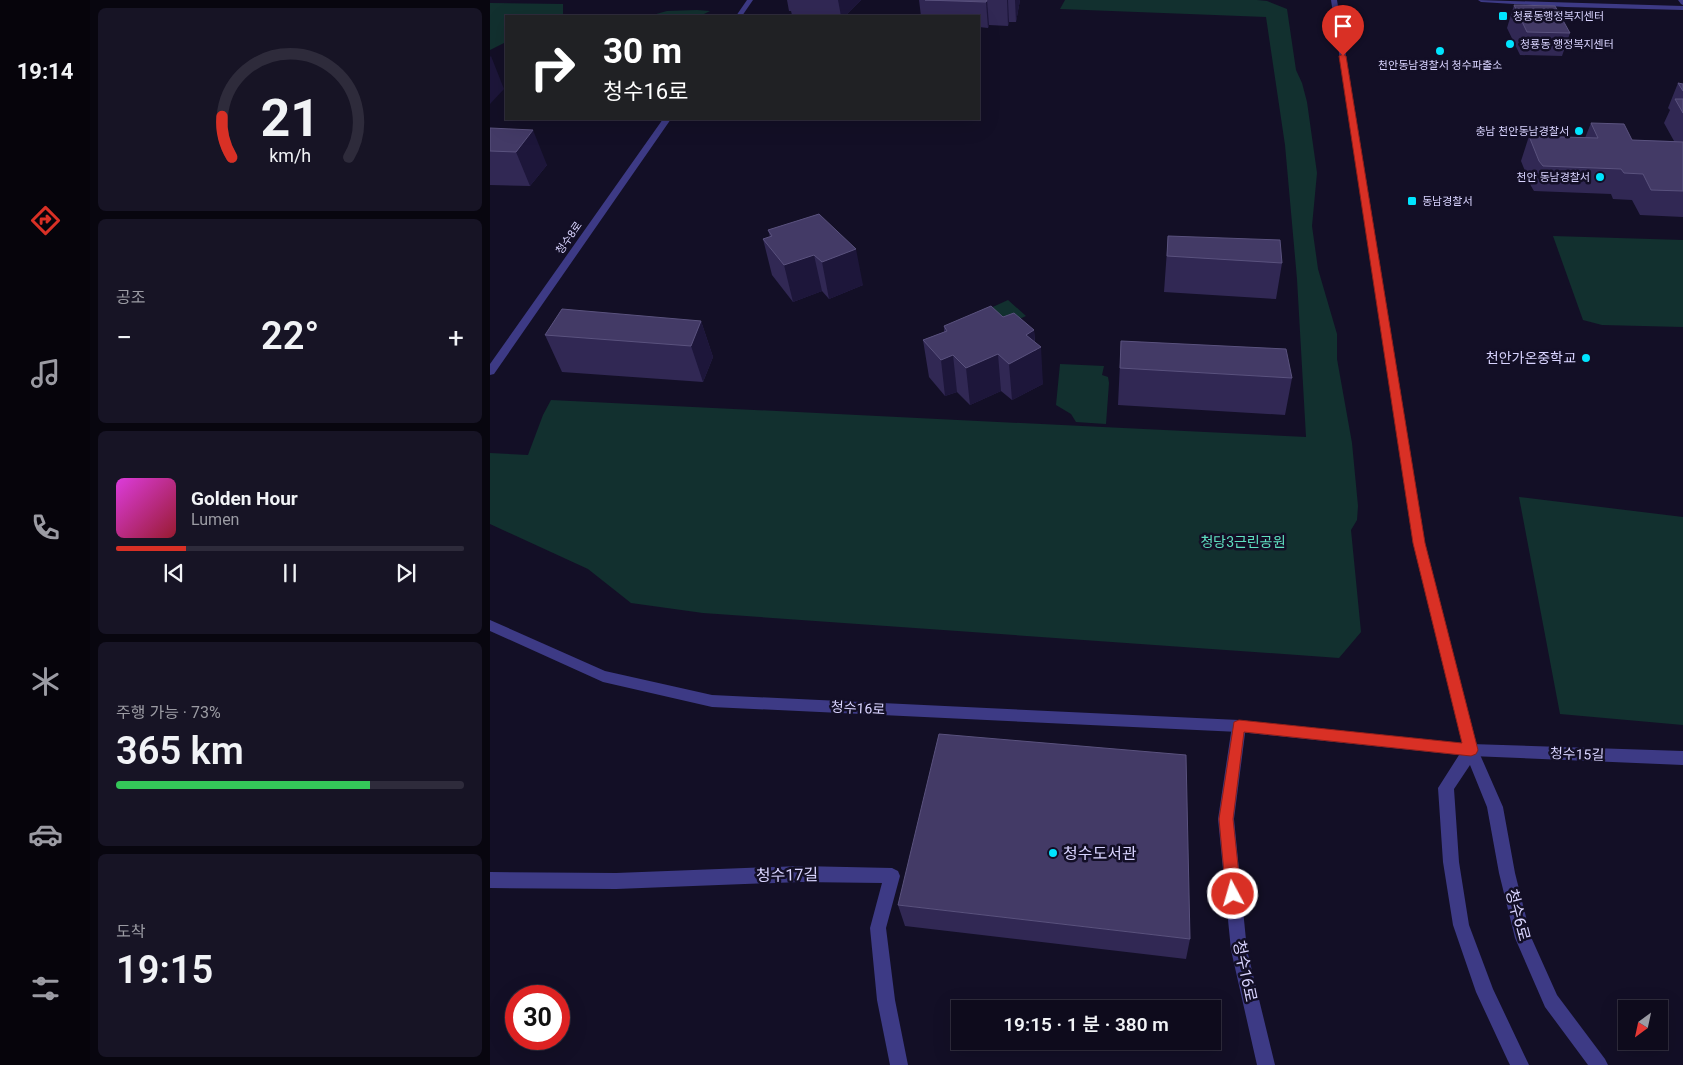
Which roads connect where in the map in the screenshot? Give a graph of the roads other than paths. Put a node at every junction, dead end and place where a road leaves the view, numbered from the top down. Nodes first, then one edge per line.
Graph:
1 (750, 0) edge
2 (1334, 0) edge
3 (1481, 0) edge
4 (1681, 0) edge
5 (1683, 3) edge
6 (1683, 8) edge
7 (740, 15) edge
8 (666, 120) edge
9 (490, 372) edge
10 (490, 625) edge
11 (1239, 726) junction
12 (1471, 750) junction
13 (1683, 758) edge
14 (490, 880) edge
15 (899, 1065) edge
16 (1266, 1065) edge
17 (1520, 1065) edge
18 (1599, 1065) edge

1 - 7 street
2 - 12 street, 청수6로
3 - 6 street
4 - 5 street
8 - 9 street, 청수8로
10 - 11 street, 청수16로
11 - 12 street, 청수16로
11 - 16 street, 청수16로
12 - 13 street, 청수15길
12 - 17 street
12 - 18 street, 청수6로
14 - 15 street, 청수17길

